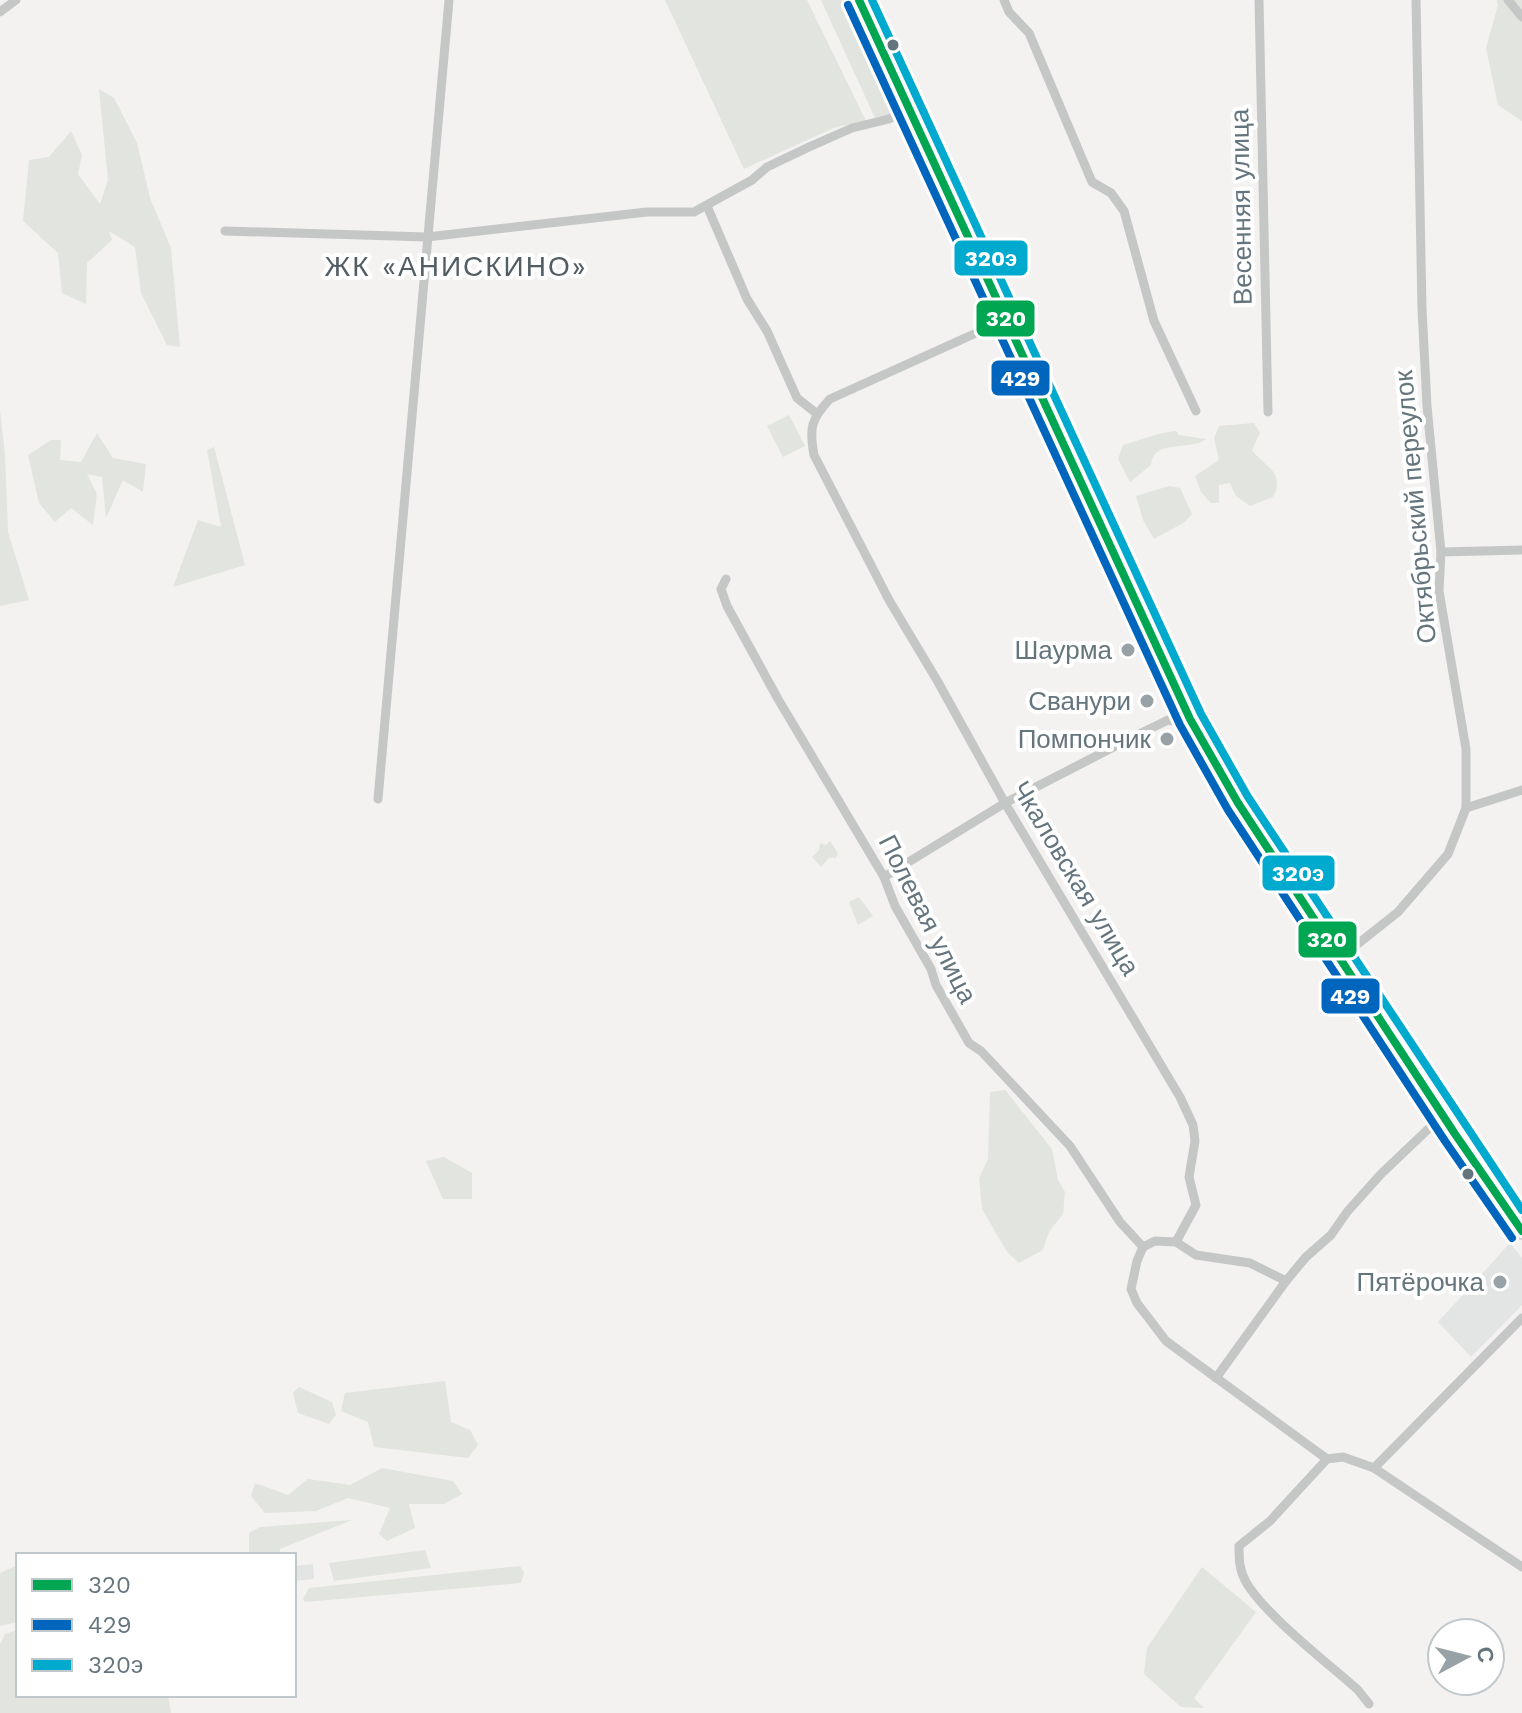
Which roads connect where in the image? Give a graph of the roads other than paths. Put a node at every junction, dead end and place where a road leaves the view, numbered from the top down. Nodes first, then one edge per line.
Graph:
1 (16, 0) edge
2 (449, 0) edge
3 (859, 0) edge
4 (1004, 0) edge
5 (1259, 0) edge
6 (1416, 0) edge
7 (1508, 0) edge
8 (0, 12) edge
9 (1522, 17) edge
10 (909, 108) junction
11 (707, 206) junction
12 (225, 231) dead end
13 (427, 237) junction
14 (1005, 320) junction
15 (1196, 411) dead end
16 (1268, 412) dead end
17 (816, 413) junction
18 (1522, 550) edge
19 (1441, 552) junction
20 (726, 579) dead end
21 (1190, 719) junction
22 (1522, 790) edge
23 (378, 799) dead end
24 (1005, 803) junction
25 (1466, 808) junction
26 (884, 877) junction
27 (1340, 958) junction
28 (1443, 1115) junction
29 (1521, 1229) edge
30 (1176, 1242) junction
31 (1143, 1247) junction
32 (1286, 1281) junction
33 (1522, 1318) edge
34 (1216, 1378) junction
35 (1327, 1459) junction
36 (1374, 1468) junction
37 (1522, 1567) edge
38 (1369, 1704) dead end

1 - 8 street
2 - 13 street
3 - 10 main road
4 - 15 street
5 - 16 street, Весенняя улица
6 - 19 street, Октябрьский переулок
7 - 9 street
10 - 11 street
10 - 14 main road
11 - 13 street
11 - 17 street
12 - 13 street
13 - 23 street
14 - 17 street
14 - 21 main road
17 - 24 street, Чкаловская улица
18 - 19 street
19 - 25 street, Октябрьский переулок
20 - 26 street, Полевая улица
21 - 24 street
21 - 27 main road
22 - 25 street
24 - 26 street
24 - 30 street, Чкаловская улица
25 - 27 street, Октябрьский переулок
26 - 31 street, Полевая улица
27 - 28 main road
28 - 29 main road
28 - 32 street
30 - 31 street
30 - 32 street
31 - 34 street
32 - 34 street
33 - 36 street
34 - 35 street
35 - 36 street
35 - 38 street
36 - 37 street

